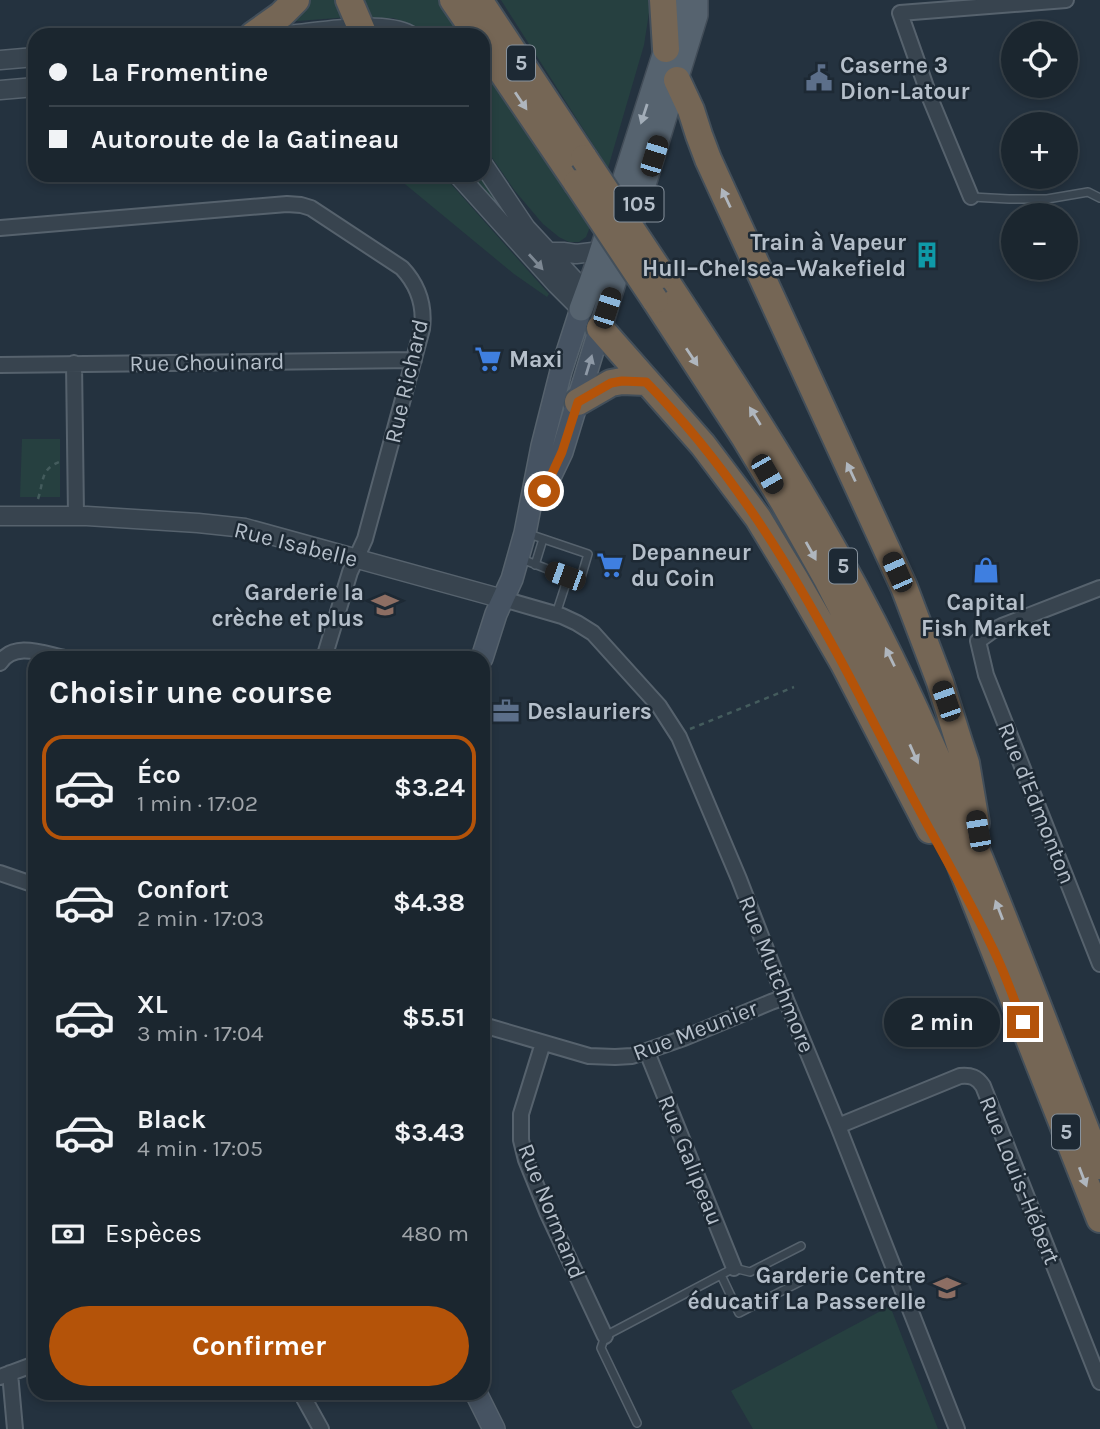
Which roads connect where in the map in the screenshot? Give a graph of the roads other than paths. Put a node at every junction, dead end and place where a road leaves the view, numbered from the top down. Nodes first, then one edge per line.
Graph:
1 (296, 0) edge
2 (349, 0) edge
3 (453, 0) edge
4 (479, 0) edge
5 (663, 0) edge
6 (688, 0) edge
7 (695, 0) edge
8 (1066, 0) edge
9 (263, 28) edge
10 (361, 28) edge
11 (472, 28) edge
12 (666, 49) junction
13 (490, 54) edge
14 (28, 58) edge
15 (0, 60) edge
16 (677, 80) junction
17 (28, 88) edge
18 (0, 90) edge
19 (490, 175) edge
20 (463, 182) edge
21 (971, 197) joint
22 (1100, 198) edge
23 (0, 228) edge
24 (601, 251) junction
25 (547, 252) junction
26 (659, 288) junction
27 (584, 301) junction
28 (600, 328) junction
29 (414, 360) junction
30 (74, 363) junction
31 (0, 365) edge
32 (646, 382) junction
33 (578, 402) junction
34 (76, 515) junction
35 (0, 516) edge
36 (532, 534) junction
37 (355, 559) junction
38 (527, 561) junction
39 (567, 574) junction
40 (1100, 588) edge
41 (503, 599) junction
42 (556, 614) junction
43 (326, 651) edge
44 (484, 651) edge
45 (28, 652) edge
46 (0, 663) edge
47 (0, 873) edge
48 (986, 876) junction
49 (28, 883) edge
50 (996, 955) junction
51 (1100, 964) edge
52 (785, 997) junction
53 (490, 1027) edge
54 (542, 1042) junction
55 (647, 1052) junction
56 (838, 1126) junction
57 (1100, 1166) edge
58 (1100, 1219) edge
59 (801, 1246) dead end
60 (727, 1272) junction
61 (815, 1273) dead end
62 (606, 1336) junction
63 (28, 1367) edge
64 (5, 1375) edge
65 (1100, 1382) edge
66 (305, 1400) edge
67 (479, 1400) edge
68 (637, 1423) dead end
69 (15, 1429) edge
70 (321, 1429) edge
71 (492, 1429) edge
72 (957, 1429) edge

1 - 9 highway
2 - 10 highway
3 - 11 highway, 5
4 - 26 highway, 5, bridge
5 - 12 highway
6 - 12 main road, 105
7 - 16 main road, 105
8 - 21 street
12 -> 24 main road, 105
13 -> 26 highway, 5, bridge
14 - 15 street
16 - 28 main road, 105
48 -> 16 highway
17 - 18 street
19 - 25 street
20 -> 27 street
21 - 22 lane
23 - 29 street, Rue Richard
24 - 25 street
24 - 27 main road, 105
25 - 27 street
48 -> 26 highway, 5
26 -> 50 highway, 5
27 - 28 street
27 - 36 main road
28 - 32 highway
33 -> 28 main road
29 - 30 street, Rue Chouinard
29 - 37 street, Rue Richard
30 - 31 street, Rue Chouinard
30 - 34 street
32 - 33 highway
32 - 50 highway
33 - 36 main road
34 - 35 street, Rue Isabelle
34 - 37 street, Rue Isabelle
36 - 38 main road
36 - 39 lane
37 - 41 street, Rue Isabelle
37 - 43 street, Rue Richard
38 - 39 lane
38 - 41 main road
39 - 42 lane
40 - 51 street, Rue d'Edmonton
41 - 42 street, Rue Mutchmore
41 - 44 main road
42 - 52 street, Rue Mutchmore
45 - 46 street
47 - 49 street
57 -> 48 highway, 5
50 -> 58 highway, 5
52 - 55 street, Rue Meunier
52 - 56 street, Rue Mutchmore
53 - 54 street, Rue Meunier
54 - 55 street, Rue Meunier
54 - 62 street, Rue Normand
55 - 60 street, Rue Galipeau
56 - 65 street, Rue Louis-Hébert
56 - 72 street, Rue Mutchmore
59 - 60 lane
60 - 61 lane
60 - 62 lane
62 - 68 lane
63 - 64 street
64 - 69 street
66 - 70 street
67 - 71 main road

